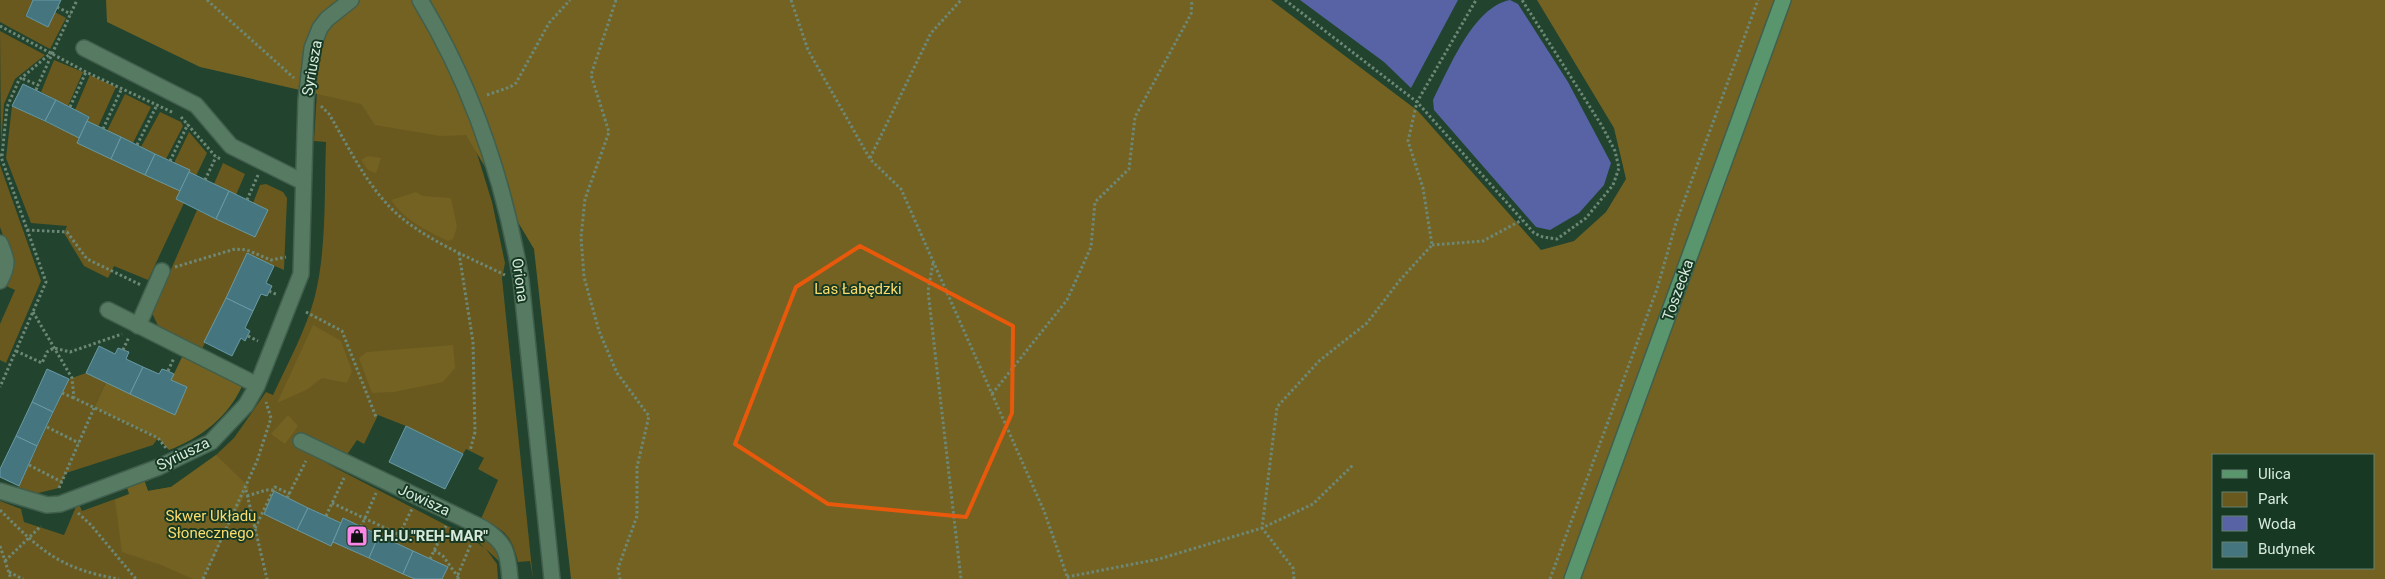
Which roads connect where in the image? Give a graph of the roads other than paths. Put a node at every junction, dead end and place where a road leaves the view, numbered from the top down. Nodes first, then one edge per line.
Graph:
1 (351, 0) edge
2 (420, 0) edge
3 (1783, 0) edge
4 (84, 48) dead end
5 (303, 182) junction
6 (0, 243) edge
7 (162, 271) road end
8 (0, 281) edge
9 (108, 310) dead end
10 (133, 330) junction
11 (257, 385) junction
12 (302, 441) dead end
13 (0, 491) edge
14 (510, 579) edge
15 (552, 579) edge
16 (1572, 579) edge

1 - 5 street, Syriusza
2 - 15 street, Oriona
3 - 16 main road, Toszecka
4 - 5 street
5 - 11 street, Syriusza
6 - 8 street
7 - 10 street
9 - 10 street
10 - 11 street
11 - 13 street, Syriusza
12 - 14 street, Jowisza

